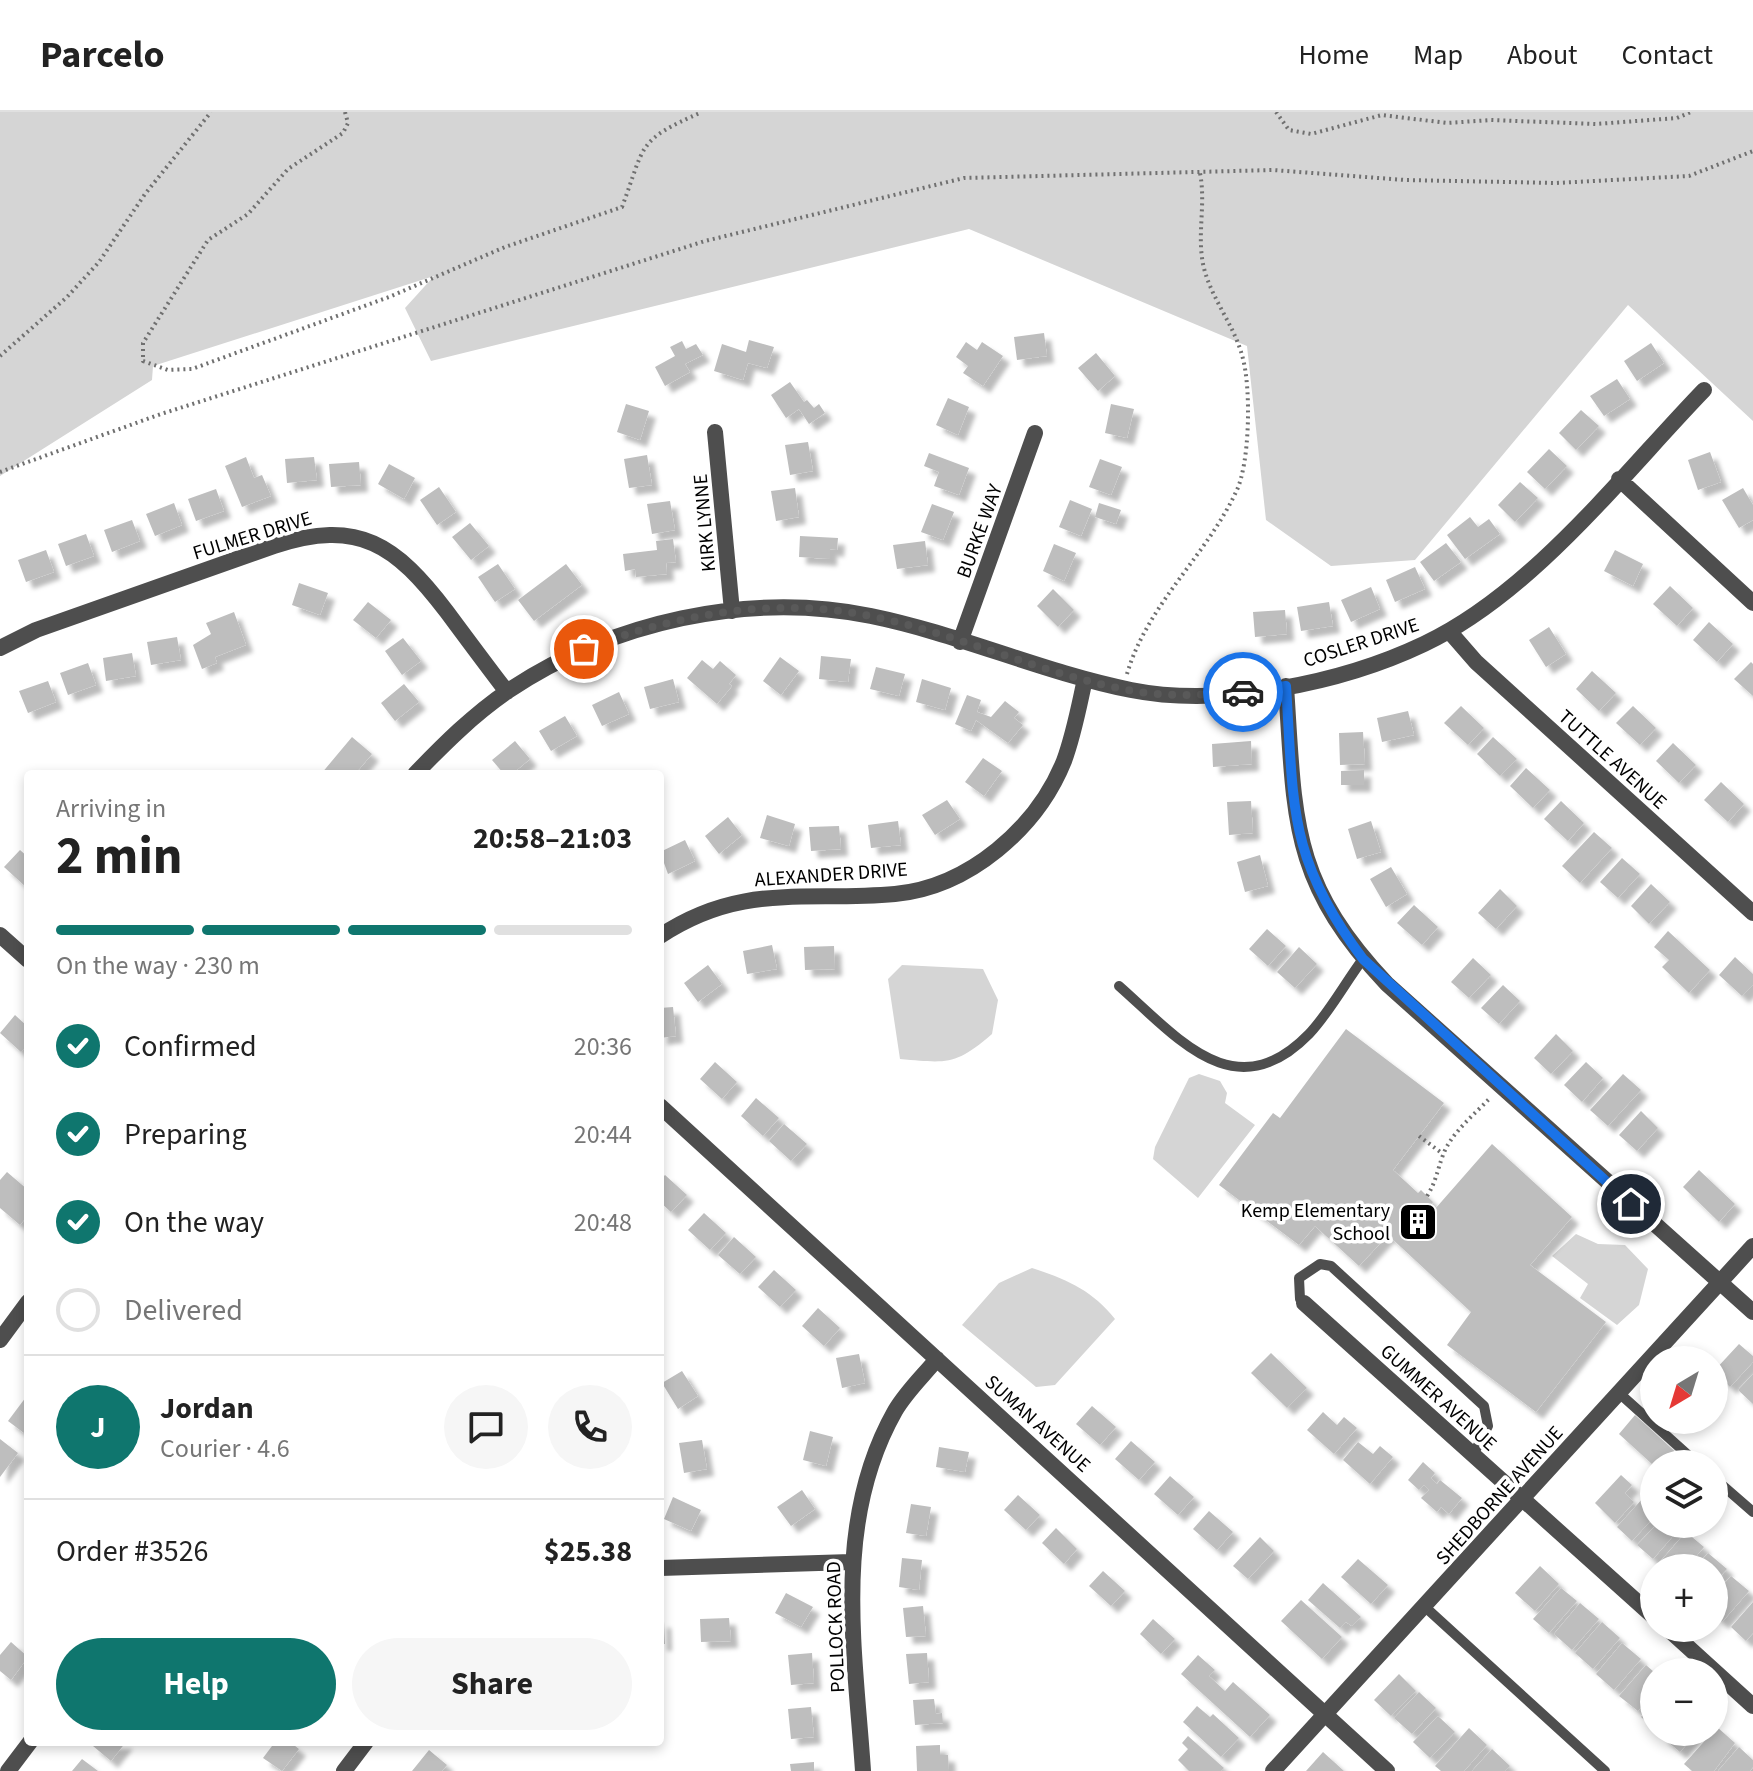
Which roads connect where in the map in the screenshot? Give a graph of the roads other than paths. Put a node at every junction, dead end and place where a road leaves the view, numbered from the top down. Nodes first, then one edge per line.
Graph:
1 (1704, 390) dead end
2 (715, 432) dead end
3 (1035, 433) dead end
4 (1619, 479) junction
5 (1753, 603) edge
6 (732, 611) junction
7 (1449, 631) junction
8 (960, 642) junction
9 (0, 648) edge
10 (1085, 679) junction
11 (1286, 686) junction
12 (507, 692) junction
13 (419, 770) edge
14 (1753, 913) edge
15 (664, 934) edge
16 (0, 935) edge
17 (24, 956) edge
18 (1363, 959) junction
19 (1119, 986) dead end
20 (664, 1110) edge
21 (1753, 1246) edge
22 (1719, 1283) junction
23 (1304, 1303) joint
24 (24, 1307) edge
25 (1753, 1312) edge
26 (0, 1340) edge
27 (937, 1359) junction
28 (1619, 1393) junction
29 (1682, 1450) edge
30 (1473, 1455) junction
31 (1728, 1490) edge
32 (1522, 1500) junction
33 (1753, 1512) edge
34 (851, 1562) junction
35 (664, 1568) edge
36 (1640, 1605) edge
37 (1424, 1606) junction
38 (1682, 1642) edge
39 (1753, 1706) edge
40 (1324, 1715) junction
41 (27, 1746) edge
42 (363, 1746) edge
43 (8, 1771) edge
44 (344, 1771) edge
45 (863, 1771) edge
46 (1273, 1771) edge
47 (1387, 1771) edge
48 (1605, 1771) edge

1 - 4 street, COSLER DRIVE
2 - 6 street, KIRK LYNNE
3 - 8 street, BURKE WAY
4 - 5 street
4 - 7 street, COSLER DRIVE
6 - 8 street, COSLER DRIVE
6 - 12 street, COSLER DRIVE
7 - 11 street, COSLER DRIVE
7 - 14 street, TUTTLE AVENUE
8 - 10 street, COSLER DRIVE
9 - 12 street, FULMER DRIVE
10 - 11 street, COSLER DRIVE
10 - 15 street, ALEXANDER DRIVE
11 - 18 street
12 - 13 street, COSLER DRIVE
16 - 17 street
18 - 19 lane
18 - 22 street
20 - 27 street, SUMAN AVENUE
21 - 22 street, SHEDBORNE AVENUE
22 - 25 street
22 - 28 street, SHEDBORNE AVENUE
23 - 30 street, GUMMER AVENUE
23 - 30 lane
24 - 26 street
27 - 34 street, POLLOCK ROAD
27 - 40 street, SUMAN AVENUE
28 - 29 lane
28 - 32 street, SHEDBORNE AVENUE
30 - 32 street, GUMMER AVENUE
31 - 33 lane
32 - 36 street, GUMMER AVENUE
32 - 37 street, SHEDBORNE AVENUE
34 - 35 street
34 - 45 street, POLLOCK ROAD
37 - 40 street, SHEDBORNE AVENUE
37 - 48 lane
38 - 39 street
40 - 46 street, SHEDBORNE AVENUE
40 - 47 street, SUMAN AVENUE
41 - 43 street
42 - 44 street

